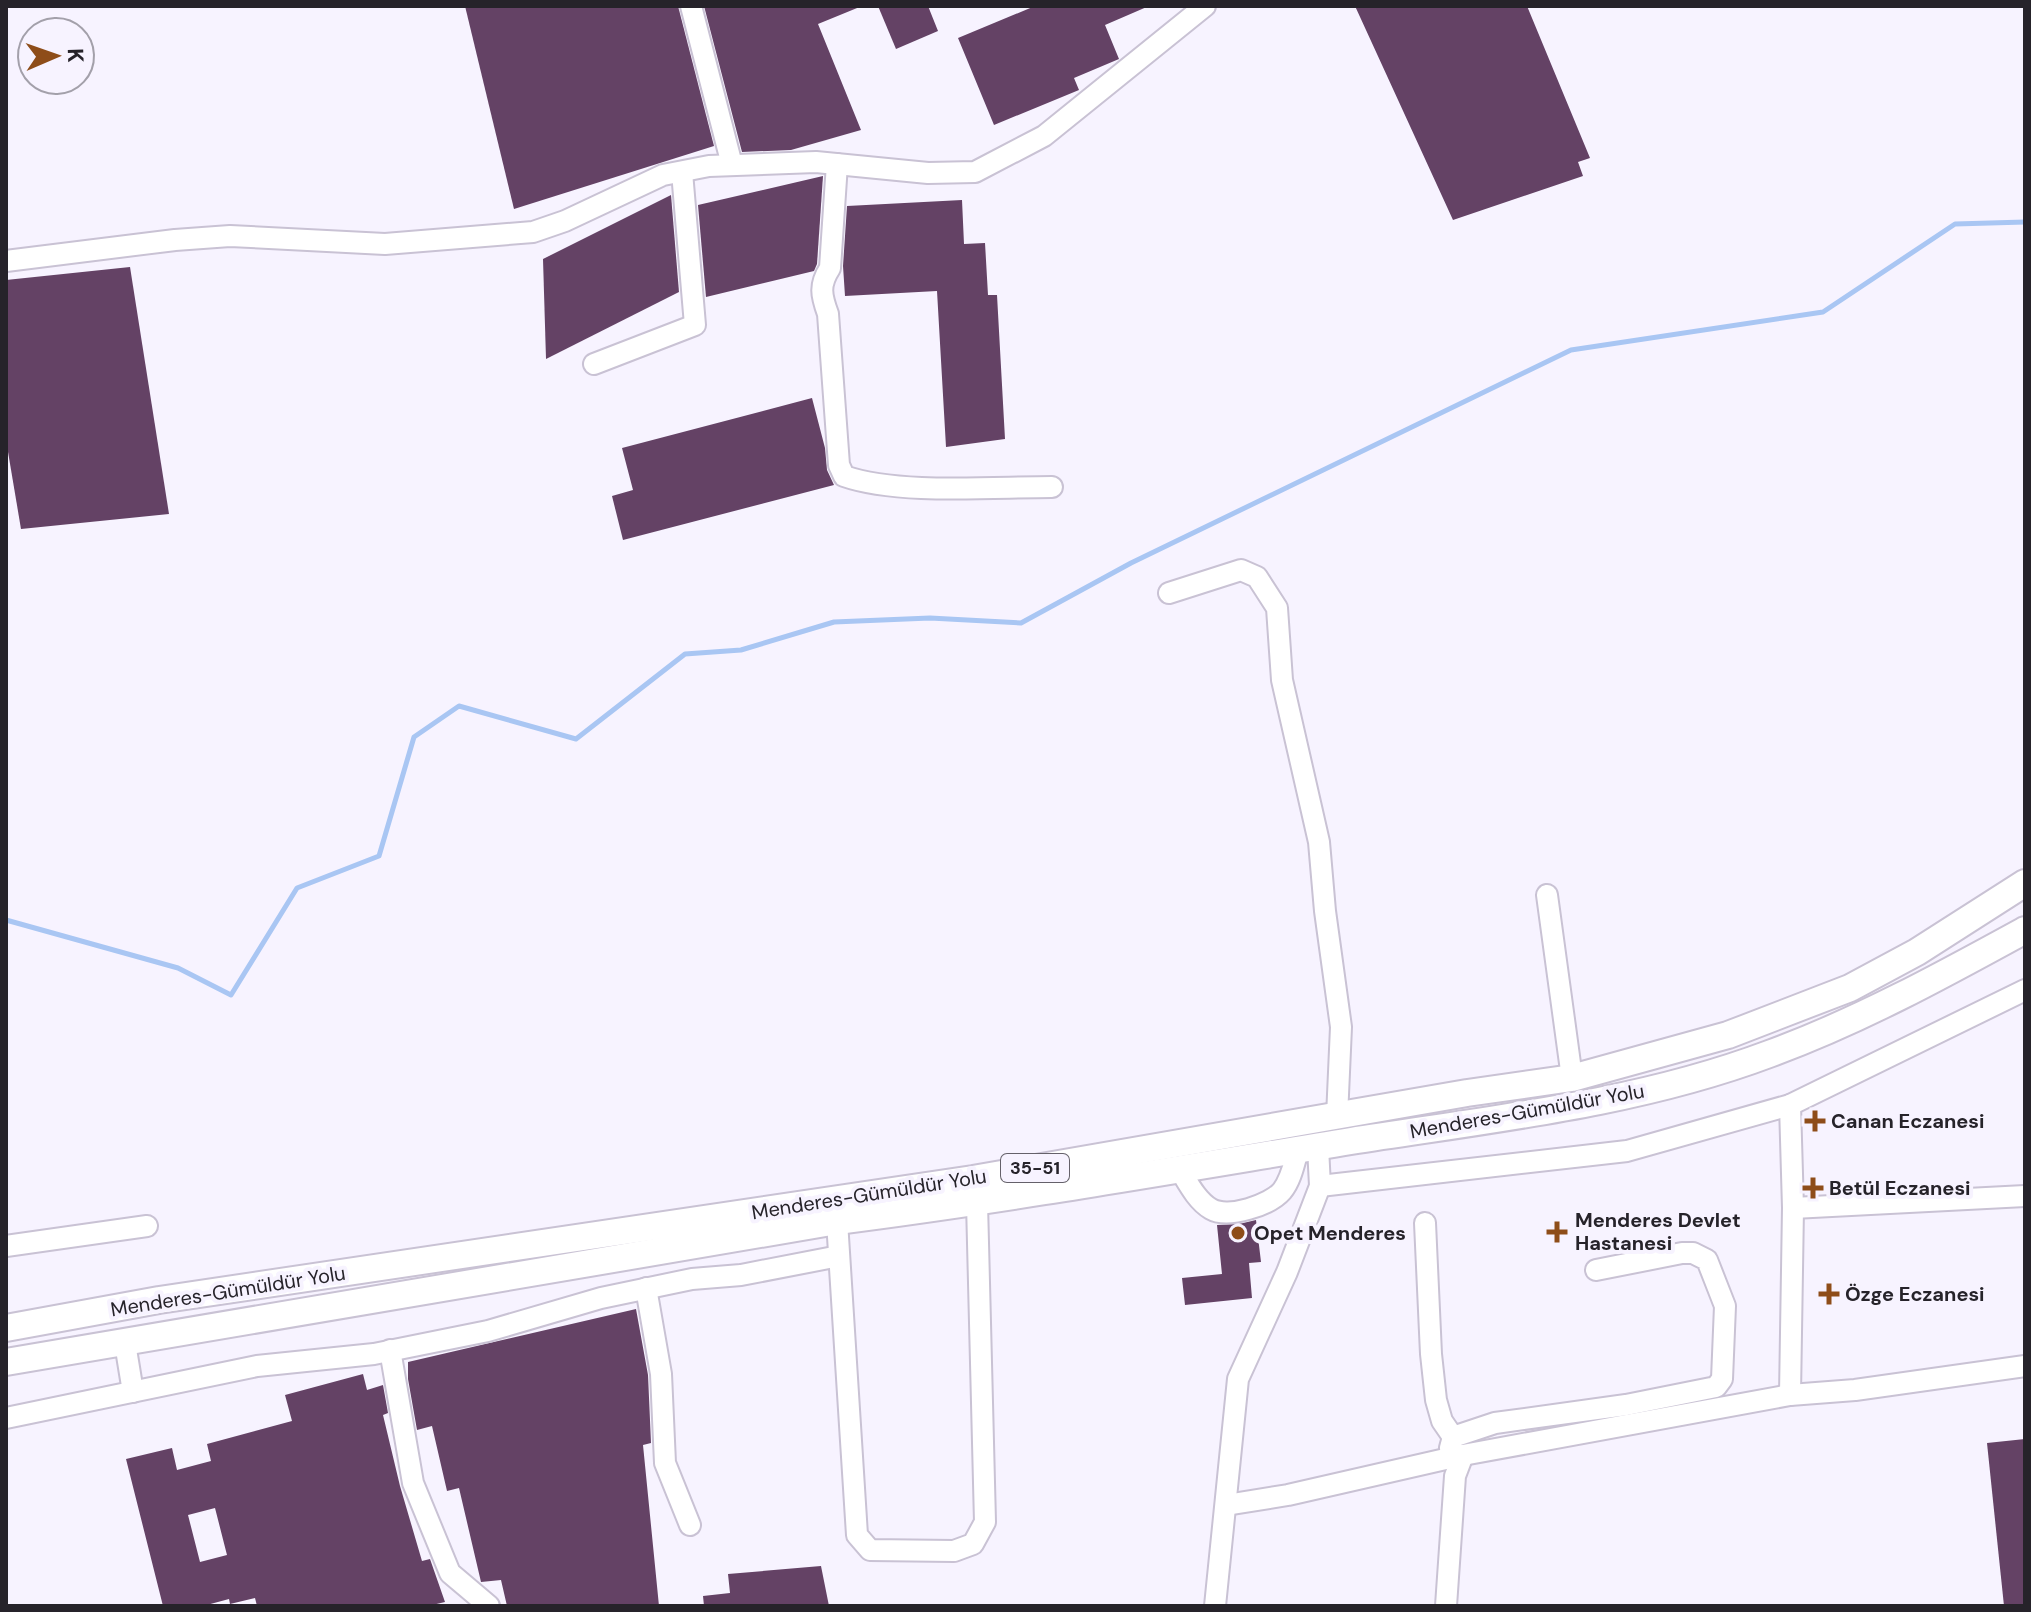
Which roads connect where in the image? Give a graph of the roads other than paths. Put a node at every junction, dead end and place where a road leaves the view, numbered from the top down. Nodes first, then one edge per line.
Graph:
1 (691, 6) edge
2 (1205, 6) edge
3 (837, 164) junction
4 (732, 165) junction
5 (682, 172) junction
6 (6, 261) edge
7 (594, 364) dead end
8 (1052, 487) dead end
9 (1169, 593) dead end
10 (2025, 883) edge
11 (1547, 895) dead end
12 (2025, 930) edge
13 (2025, 990) edge
14 (1572, 1078) junction
15 (1790, 1105) junction
16 (1337, 1117) junction
17 (1308, 1148) junction
18 (1180, 1170) junction
19 (1320, 1186) junction
20 (2025, 1196) edge
21 (977, 1203) junction
22 (1793, 1208) junction
23 (837, 1221) junction
24 (1425, 1223) dead end
25 (147, 1226) dead end
26 (6, 1246) edge
27 (839, 1256) junction
28 (1596, 1270) dead end
29 (646, 1288) junction
30 (6, 1328) edge
31 (125, 1343) junction
32 (390, 1350) junction
33 (6, 1362) edge
34 (2025, 1366) edge
35 (133, 1392) junction
36 (1790, 1395) junction
37 (6, 1418) edge
38 (1456, 1450) junction
39 (1226, 1505) junction
40 (690, 1525) dead end
41 (489, 1606) edge
42 (1215, 1606) edge
43 (1446, 1606) edge

1 - 4 street
2 - 3 street
3 - 4 street
3 - 8 street
4 - 5 street
5 - 6 street
5 - 7 street
9 - 16 street
10 - 14 main road, Menderes-Gümüldür Yolu / 35-51
11 - 14 street
12 - 17 main road, Menderes-Gümüldür Yolu / 35-51
13 - 15 street
14 - 16 main road, Menderes-Gümüldür Yolu / 35-51
15 - 19 street
15 - 22 street
16 - 30 main road, Menderes-Gümüldür Yolu / 35-51
17 - 18 main road, Menderes-Gümüldür Yolu / 35-51
17 - 18 street
17 - 19 street
18 - 21 main road, Menderes-Gümüldür Yolu / 35-51
19 - 39 street
20 - 22 street
21 - 23 main road, Menderes-Gümüldür Yolu / 35-51
21 - 27 street
22 - 36 street
23 - 27 street
23 - 31 main road, Menderes-Gümüldür Yolu / 35-51
24 - 38 street
25 - 26 street
27 - 29 street
28 - 38 street
29 - 32 street
29 - 40 street
31 - 33 main road, Menderes-Gümüldür Yolu / 35-51
31 - 35 street
32 - 35 street
32 - 41 street
34 - 36 street
35 - 37 street
36 - 38 street
38 - 39 street
38 - 43 street
39 - 42 street

